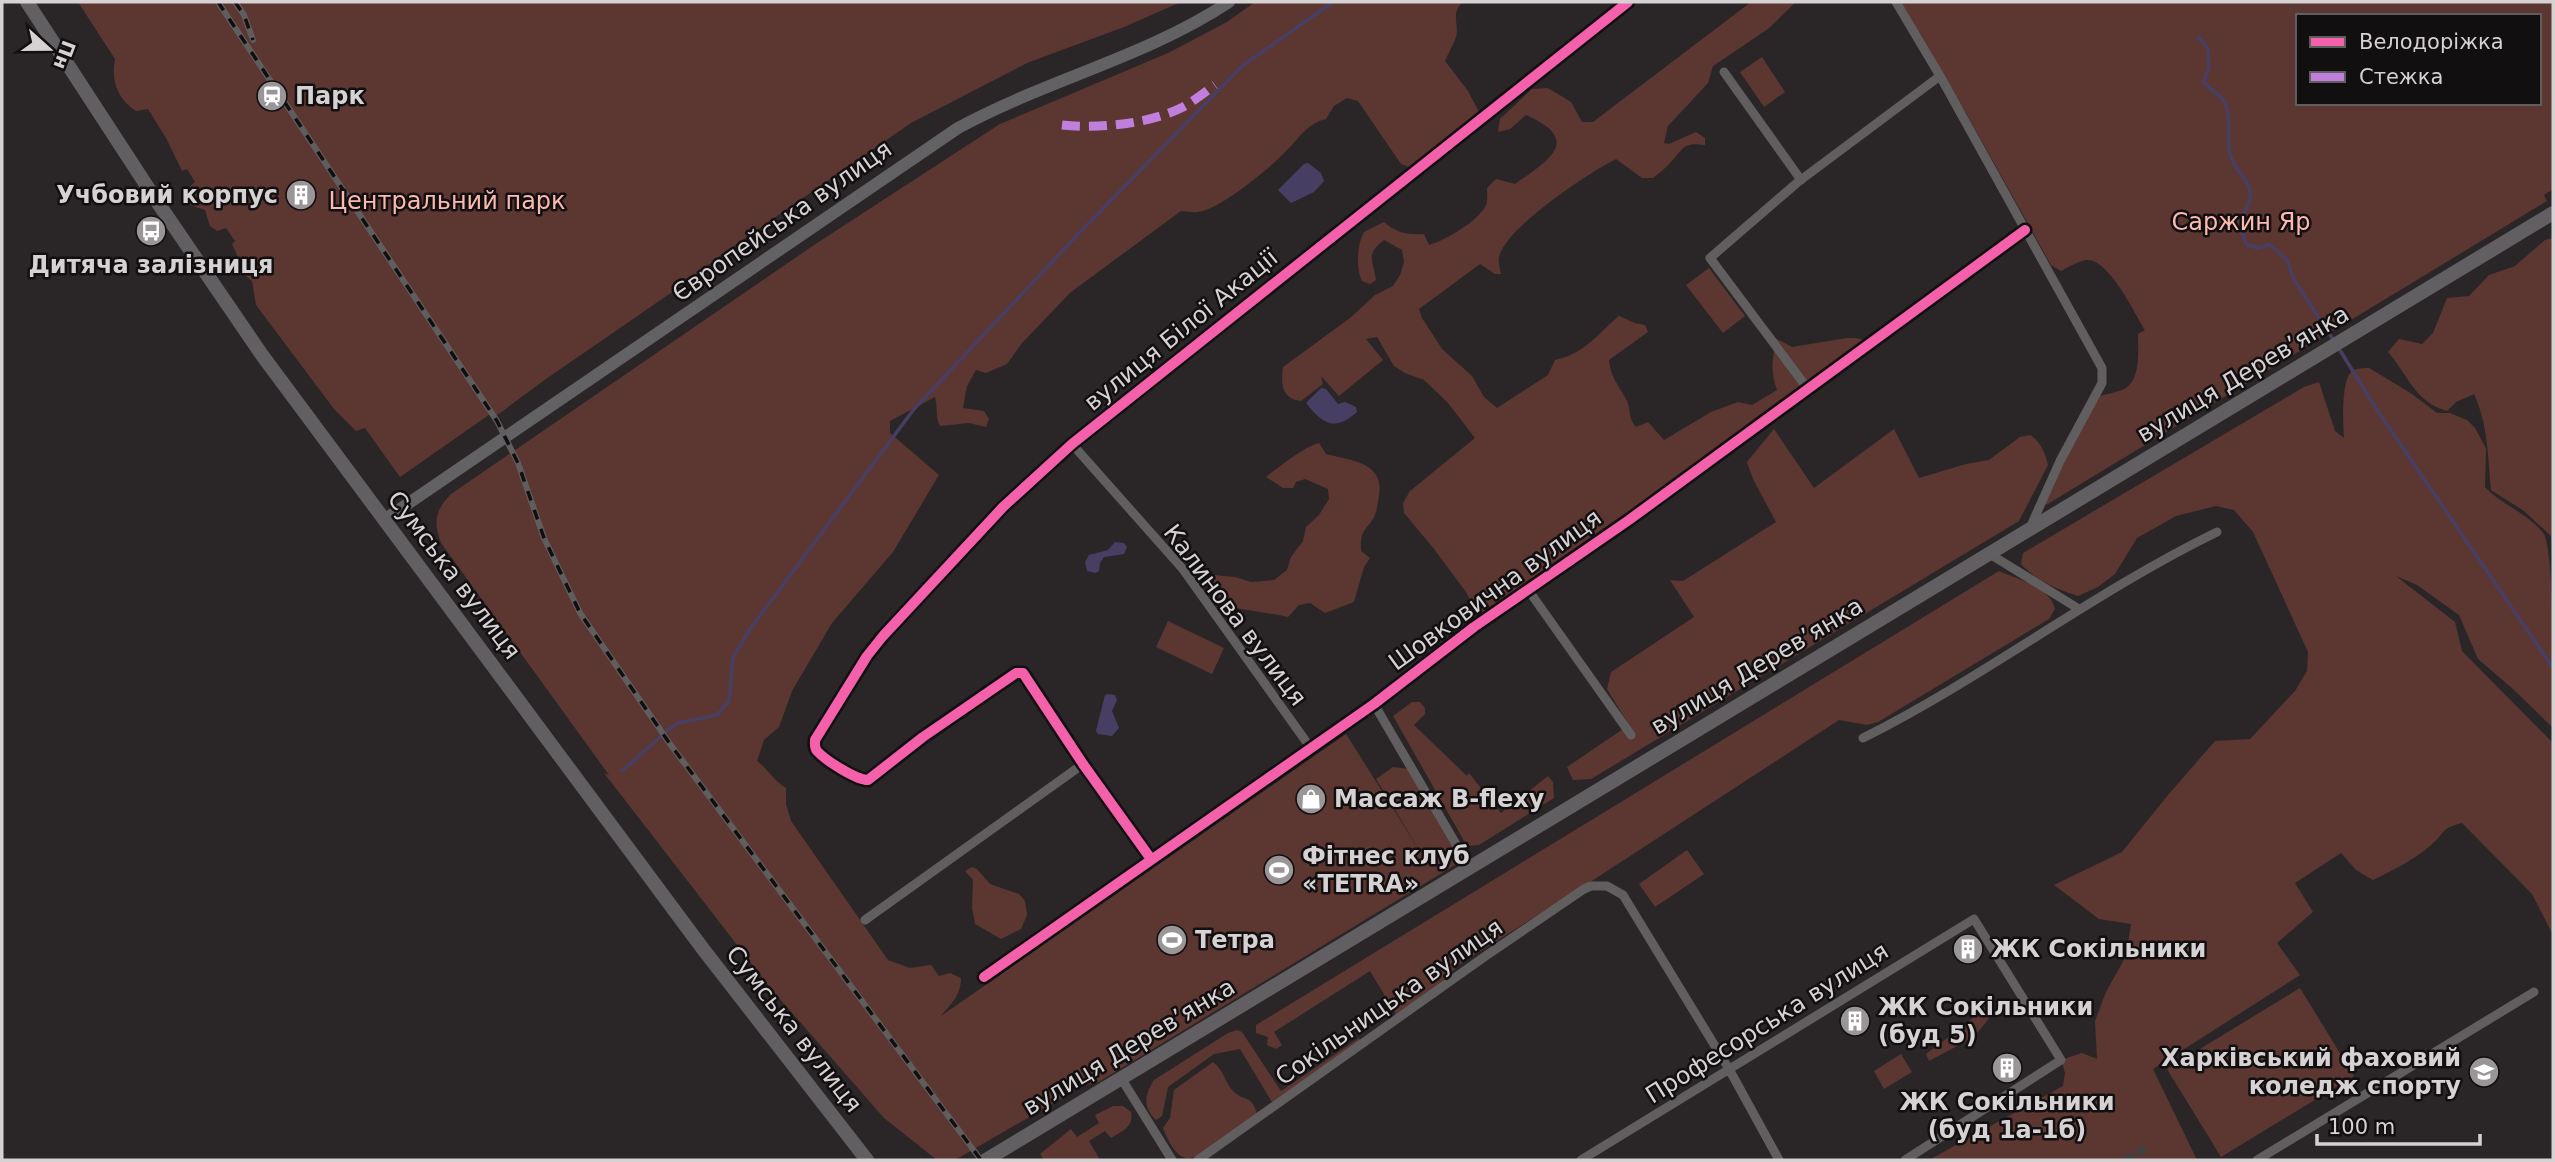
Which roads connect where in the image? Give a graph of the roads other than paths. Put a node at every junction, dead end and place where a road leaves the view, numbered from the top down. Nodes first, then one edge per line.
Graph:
1 (27, 2) edge
2 (1229, 2) edge
3 (1628, 2) edge
4 (1896, 2) edge
5 (1724, 72) dead end
6 (1941, 76) junction
7 (1801, 180) junction
8 (2553, 213) edge
9 (2025, 230) junction
10 (1808, 389) junction
11 (1072, 444) junction
12 (384, 520) junction
13 (2029, 530) junction
14 (2217, 532) dead end
15 (1988, 553) junction
16 (1529, 591) junction
17 (2079, 609) junction
18 (1374, 704) junction
19 (1631, 735) dead end
20 (1863, 738) dead end
21 (1310, 747) junction
22 (1083, 764) junction
23 (1151, 859) junction
24 (1470, 867) junction
25 (865, 920) dead end
26 (984, 977) dead end
27 (2534, 992) dead end
28 (1729, 1069) junction
29 (1121, 1078) junction
30 (867, 1160) edge
31 (986, 1160) edge
32 (1172, 1160) edge
33 (1198, 1160) edge
34 (1581, 1160) edge
35 (1779, 1160) edge
36 (1905, 1160) edge
37 (2257, 1160) edge

1 - 12 main road, Сумська вулиця
2 - 12 main road, Європейська вулиця
3 - 11 street, вулиця Білої Акації
4 - 6 street
5 - 7 street
6 - 7 street
6 - 9 street
7 - 10 street
8 - 13 main road, вулиця Дерев’янка
9 - 10 street, Шовковична вулиця
9 - 13 street
10 - 16 street, Шовковична вулиця
11 - 21 street, Калинова вулиця
11 - 22 street, вулиця Білої Акації
12 - 30 main road, Сумська вулиця
13 - 15 main road, вулиця Дерев’янка
14 - 17 street
15 - 17 street
15 - 24 main road, вулиця Дерев’янка
16 - 18 street, Шовковична вулиця
16 - 19 street
17 - 20 street
18 - 21 street, Шовковична вулиця
18 - 24 street
21 - 23 street, Шовковична вулиця
22 - 23 street
22 - 25 street
23 - 26 street, Шовковична вулиця
24 - 29 main road, вулиця Дерев’янка
27 - 37 street
28 - 33 street, Сокільницька вулиця
28 - 34 street, Професорська вулиця
28 - 35 street
28 - 36 street, Професорська вулиця
29 - 31 main road, вулиця Дерев’янка
29 - 32 street

